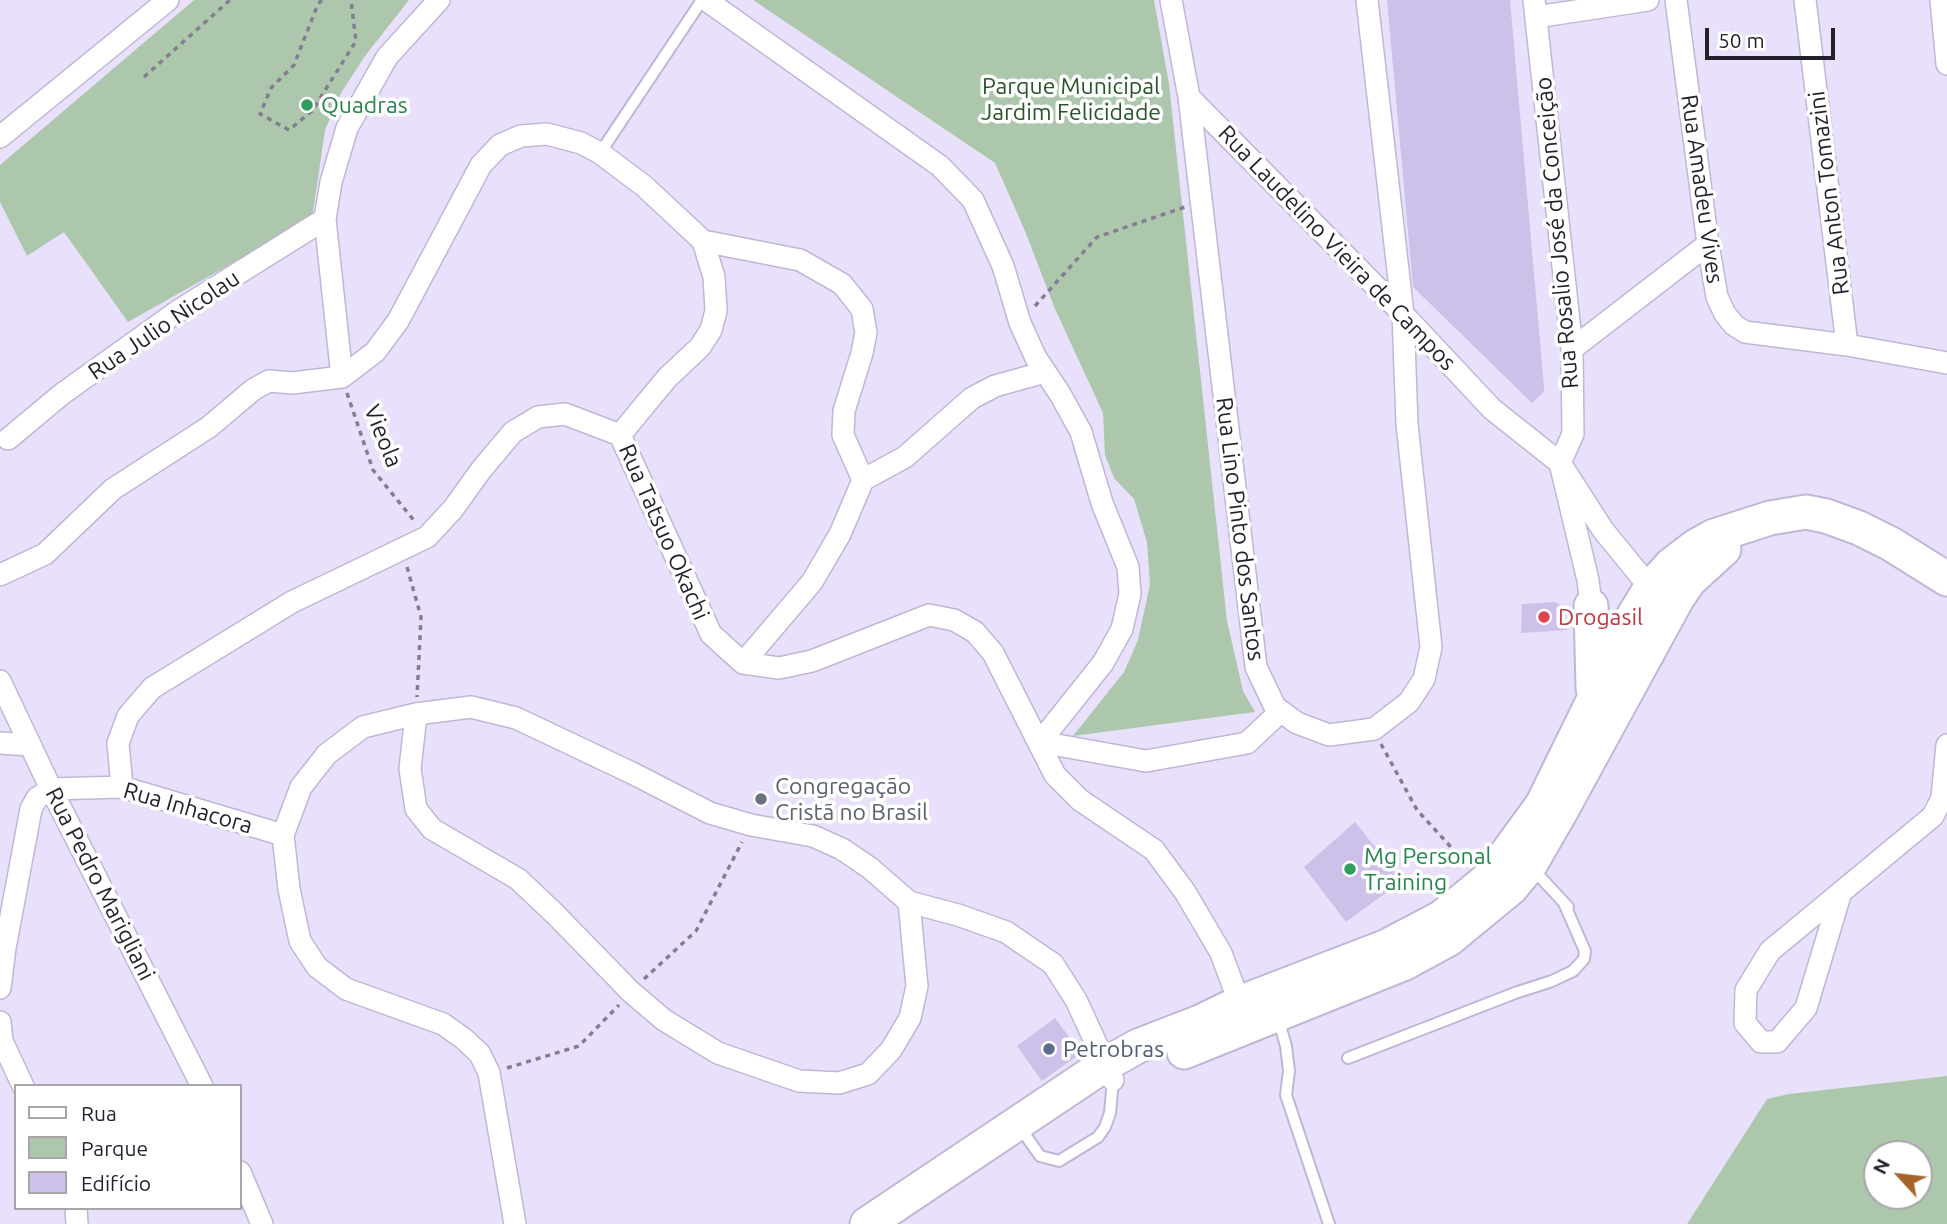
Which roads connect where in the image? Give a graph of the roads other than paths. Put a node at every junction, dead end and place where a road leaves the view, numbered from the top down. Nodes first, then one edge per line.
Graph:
1 (168, 0) edge
2 (439, 0) edge
3 (704, 0) edge
4 (1171, 0) edge
5 (1367, 0) edge
6 (1648, 0) edge
7 (1676, 0) edge
8 (1805, 0) edge
9 (1941, 0) edge
10 (1535, 8) edge
11 (1947, 64) edge
12 (1189, 97) junction
13 (0, 137) edge
14 (600, 153) junction
15 (325, 219) junction
16 (703, 242) junction
17 (1708, 244) junction
18 (1403, 314) junction
19 (1847, 345) junction
20 (1572, 349) junction
21 (1947, 363) edge
22 (1045, 372) junction
23 (342, 377) junction
24 (620, 435) junction
25 (8, 439) dead end
26 (1560, 463) junction
27 (863, 480) junction
28 (1758, 523) junction
29 (0, 575) edge
30 (1947, 579) edge
31 (1651, 587) junction
32 (1591, 606) junction
33 (1667, 617) junction
34 (1634, 646) junction
35 (743, 663) junction
36 (0, 681) edge
37 (1594, 699) junction
38 (1281, 711) junction
39 (416, 713) junction
40 (1040, 742) junction
41 (0, 743) edge
42 (30, 745) junction
43 (1947, 745) edge
44 (122, 787) junction
45 (51, 789) junction
46 (283, 835) junction
47 (1520, 857) junction
48 (1841, 892) junction
49 (909, 902) junction
50 (2, 947) edge
51 (0, 988) edge
52 (1255, 1015) junction
53 (0, 1022) edge
54 (1348, 1058) dead end
55 (1109, 1072) junction
56 (22, 1084) edge
57 (201, 1084) edge
58 (1022, 1131) junction
59 (242, 1177) edge
60 (262, 1224) edge
61 (516, 1224) edge
62 (867, 1224) edge
63 (902, 1224) edge
64 (1329, 1224) edge

1 - 13 street
2 - 15 street
3 - 14 lane
3 - 22 street
4 - 12 street
5 - 18 street
6 - 10 street
7 - 17 street, Rua Amadeu Vives
8 - 19 street, Rua Anton Tomazini
9 - 11 street
10 - 20 street, Rua Rosalio José da Conceição
12 - 18 street, Rua Laudelino Vieira de Campos
12 - 38 street, Rua Lino Pinto dos Santos
14 - 16 street
14 - 23 street
15 - 23 street
15 - 25 street, Rua Julio Nicolau
16 - 24 street
16 - 27 street
17 - 19 street, Rua Amadeu Vives
17 - 20 street
18 - 26 street, Rua Laudelino Vieira de Campos
18 - 38 street, Rua Lino Pinto dos Santos
19 - 21 street, Rua Amadeu Vives
20 - 26 street, Rua Rosalio José da Conceição
22 - 27 street
22 - 40 street
23 - 29 street
24 - 35 street, Rua Tatsuo Okachi
24 - 44 street, Rua Tatsuo Okachi
26 - 31 street
26 - 32 street
27 - 35 street
28 - 30 main road
28 - 31 main road
28 - 33 main road
31 - 33 street
31 - 34 main road
32 - 34 street
32 - 37 main road
33 - 34 main road
34 - 37 main road
34 - 47 main road
35 - 40 street
36 - 42 street, Rua Pedro Marigliani
37 - 47 main road
38 - 40 street
39 - 46 street
39 - 49 street
39 - 49 street
40 - 52 street
41 - 42 street
42 - 45 street, Rua Pedro Marigliani
43 - 48 street
44 - 45 street, Rua Inhacora
44 - 46 street, Rua Inhacora
45 - 50 street
45 - 57 street, Rua Pedro Marigliani
46 - 61 street
47 - 52 main road
47 - 52 main road
47 - 54 lane
48 - 48 street
49 - 55 street
50 - 51 street
52 - 55 main road
52 - 64 lane
53 - 56 street
55 - 58 main road
55 - 58 lane
58 - 62 main road
58 - 63 main road
59 - 60 street

